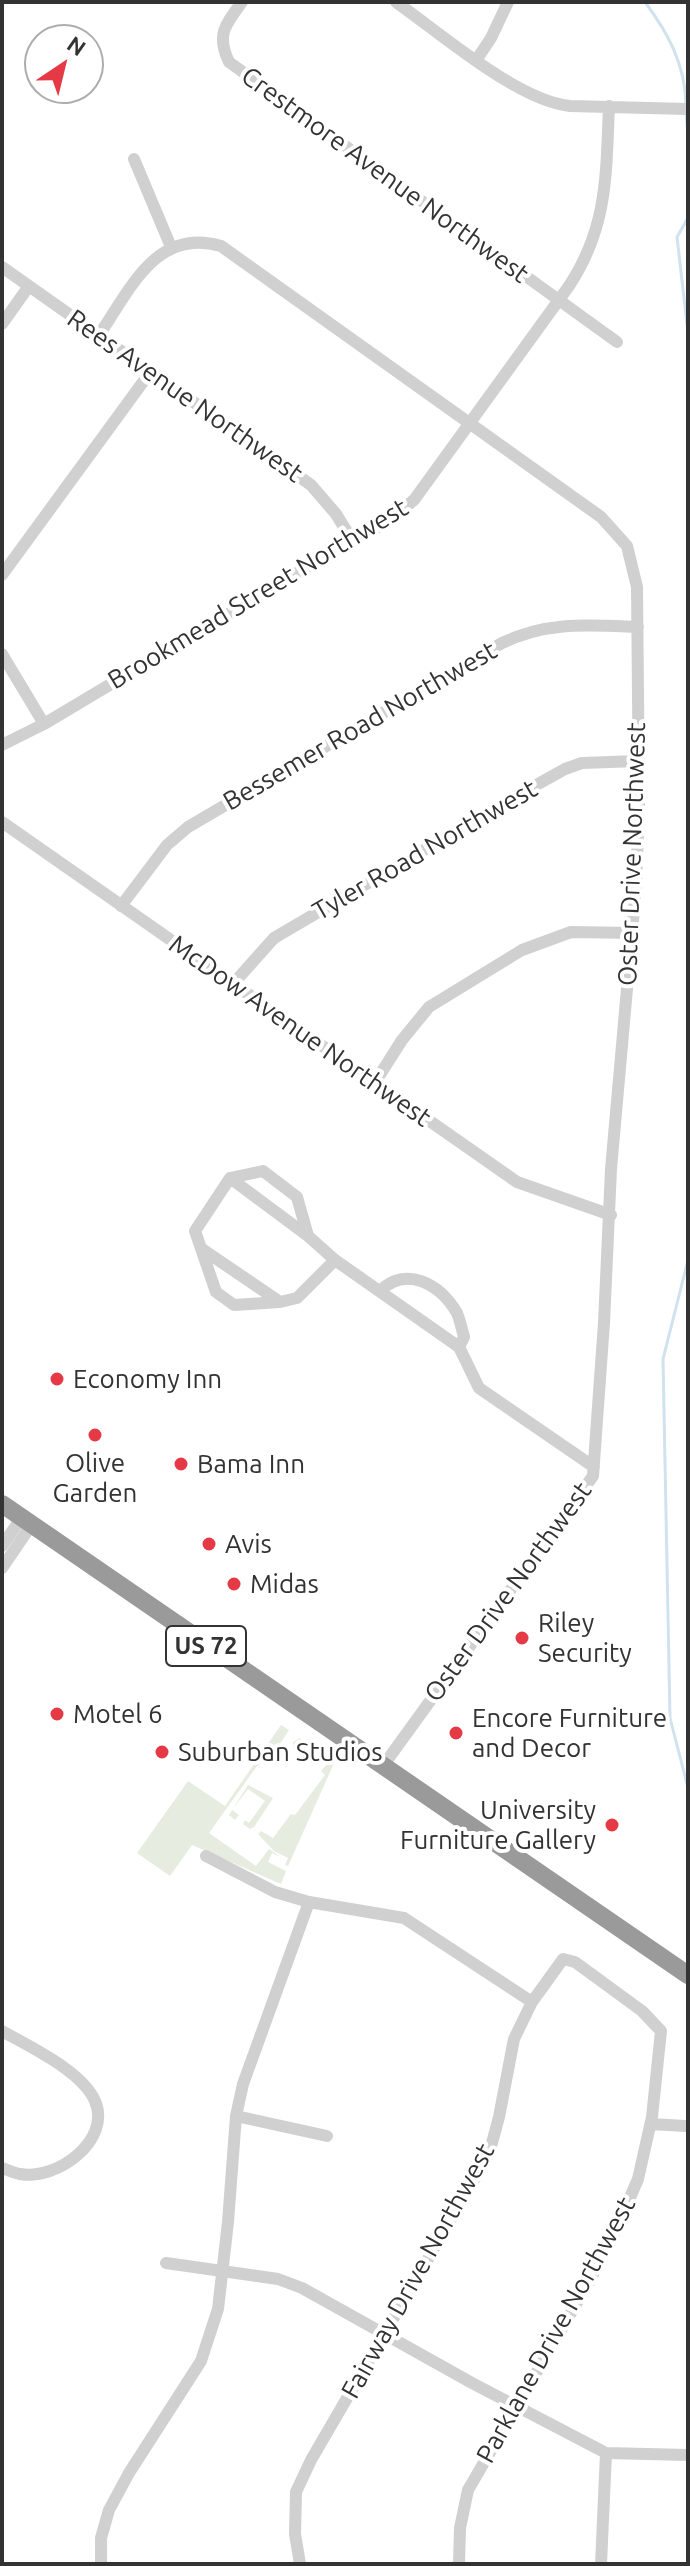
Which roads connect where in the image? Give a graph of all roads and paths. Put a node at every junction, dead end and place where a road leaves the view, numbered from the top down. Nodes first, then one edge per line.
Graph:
1 (242, 2) edge
2 (396, 2) edge
3 (508, 2) edge
4 (477, 59) junction
5 (609, 106) junction
6 (682, 109) edge
7 (134, 159) dead end
8 (171, 247) junction
9 (2, 267) edge
10 (29, 286) junction
11 (559, 300) junction
12 (2, 324) edge
13 (99, 335) junction
14 (617, 342) dead end
15 (151, 371) junction
16 (470, 422) junction
17 (352, 540) junction
18 (2, 575) edge
19 (638, 627) junction
20 (2, 654) edge
21 (44, 724) junction
22 (2, 745) edge
23 (638, 761) junction
24 (2, 822) edge
25 (121, 906) junction
26 (633, 933) junction
27 (233, 984) junction
28 (374, 1084) junction
29 (230, 1178) junction
30 (611, 1215) junction
31 (308, 1236) junction
32 (202, 1249) junction
33 (335, 1260) junction
34 (380, 1291) junction
35 (280, 1302) junction
36 (459, 1347) junction
37 (594, 1467) junction
38 (2, 1501) edge
39 (27, 1520) junction
40 (2, 1546) edge
41 (2, 1568) edge
42 (383, 1766) junction
43 (206, 1856) dead end
44 (309, 1902) junction
45 (688, 1975) edge
46 (532, 2002) junction
47 (2, 2031) edge
48 (659, 2047) joint
49 (236, 2116) junction
50 (651, 2124) junction
51 (685, 2126) dead end
52 (327, 2136) dead end
53 (2, 2168) edge
54 (166, 2263) dead end
55 (223, 2271) junction
56 (383, 2334) junction
57 (515, 2406) junction
58 (606, 2453) junction
59 (688, 2455) edge
60 (101, 2564) edge
61 (300, 2564) edge
62 (459, 2564) edge
63 (601, 2564) edge

1 - 11 street, Crestmore Avenue Northwest
2 - 4 street
3 - 4 street
4 - 5 street
5 - 6 street
5 - 11 street, Brookmead Street Northwest
7 - 8 street
8 - 13 street
8 - 16 street, Oster Drive Northwest
9 - 10 street, Rees Avenue Northwest
10 - 12 street
10 - 13 street, Rees Avenue Northwest
11 - 14 street, Crestmore Avenue Northwest
11 - 16 street, Brookmead Street Northwest
13 - 15 street, Rees Avenue Northwest
15 - 17 street, Rees Avenue Northwest
15 - 18 street
16 - 17 street, Brookmead Street Northwest
16 - 19 street, Oster Drive Northwest
17 - 21 street, Brookmead Street Northwest
19 - 23 street, Oster Drive Northwest
19 - 25 street, Bessemer Road Northwest
20 - 21 street
21 - 22 street, Brookmead Street Northwest
23 - 26 street, Oster Drive Northwest
23 - 27 street, Tyler Road Northwest
24 - 25 street, McDow Avenue Northwest
25 - 27 street, McDow Avenue Northwest
26 - 28 street
26 - 30 street, Oster Drive Northwest
27 - 28 street, McDow Avenue Northwest
28 - 30 street, McDow Avenue Northwest
29 - 31 street
29 - 31 street
29 - 32 street
30 - 37 street, Oster Drive Northwest
31 - 33 street
32 - 35 street
32 - 35 street
33 - 34 street
33 - 35 street
34 - 36 street
34 - 36 street
36 - 37 street
37 - 42 street, Oster Drive Northwest
38 - 39 highway, US 72
39 - 40 street
39 - 41 street
39 - 42 highway, US 72
42 - 45 highway, US 72
43 - 44 street
44 - 46 street
44 - 49 street
46 - 48 street, Fairway Drive Northwest
46 - 56 street, Fairway Drive Northwest
47 - 53 street
48 - 50 street, Parklane Drive Northwest
49 - 52 street
49 - 55 street
50 - 51 street
50 - 57 street, Parklane Drive Northwest
54 - 55 street
55 - 56 street
55 - 60 street
56 - 57 street
56 - 61 street, Fairway Drive Northwest
57 - 58 street
57 - 62 street, Parklane Drive Northwest
58 - 59 street
58 - 63 street

